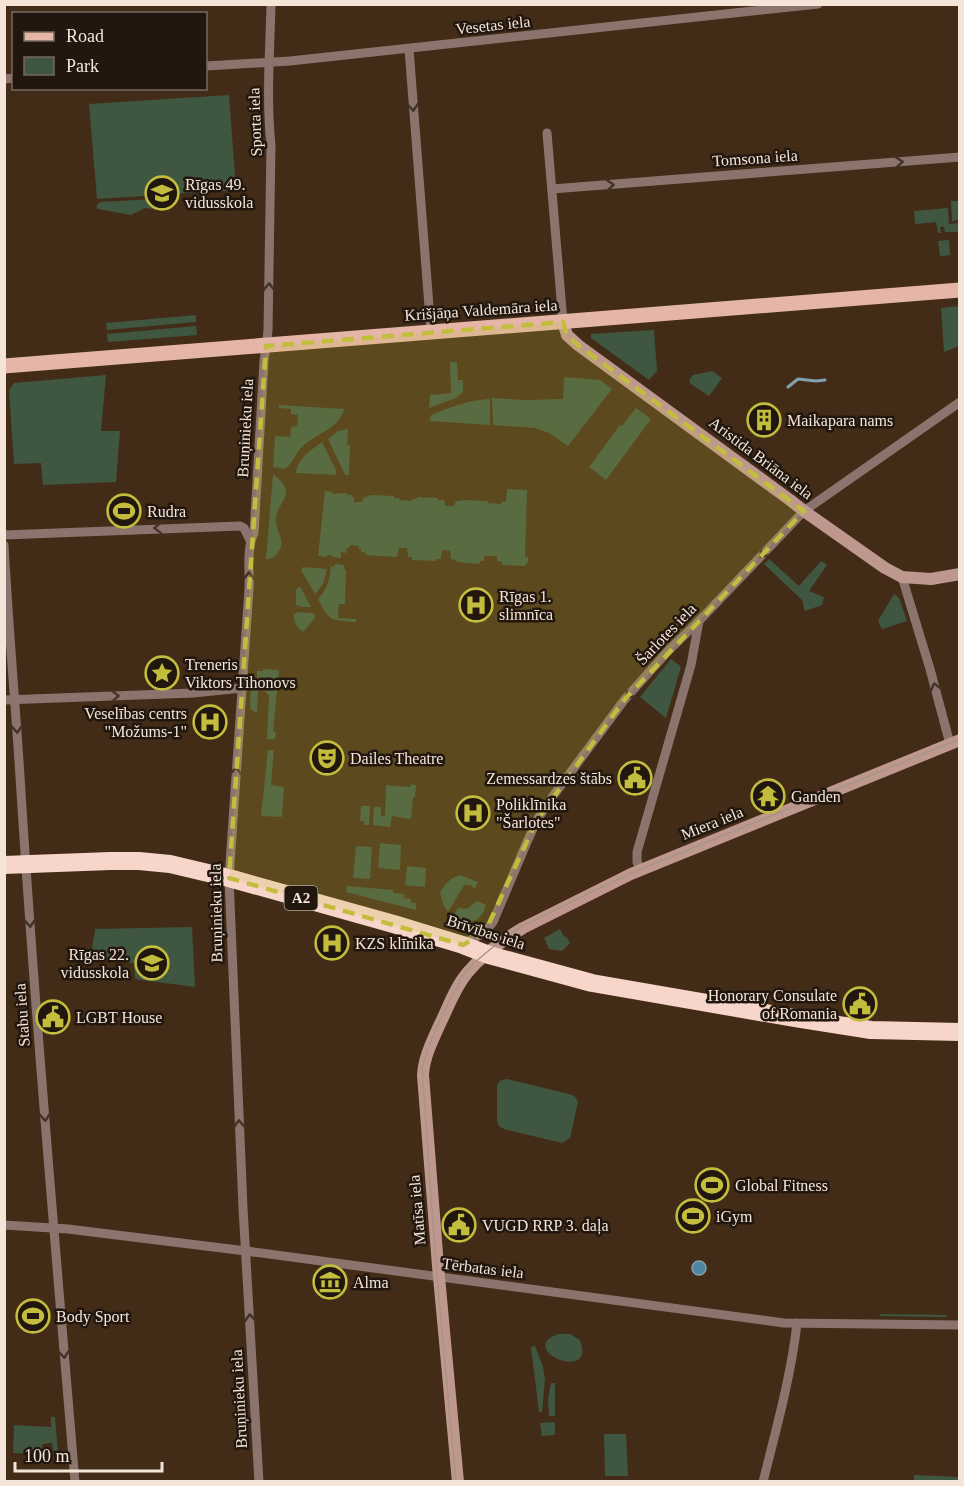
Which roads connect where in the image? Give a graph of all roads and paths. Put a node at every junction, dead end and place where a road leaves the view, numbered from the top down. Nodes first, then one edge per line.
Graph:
1 (271, 4) edge
2 (819, 4) edge
3 (409, 48) junction
4 (270, 62) junction
5 (207, 66) edge
6 (547, 133) dead end
7 (960, 157) edge
8 (552, 189) junction
9 (960, 290) edge
10 (563, 322) junction
11 (430, 332) junction
12 (266, 346) junction
13 (4, 366) edge
14 (960, 402) edge
15 (804, 511) junction
16 (4, 535) edge
17 (250, 540) junction
18 (4, 545) edge
19 (960, 574) edge
20 (902, 577) junction
21 (699, 621) junction
22 (242, 688) junction
23 (9, 700) edge
24 (955, 742) edge
25 (25, 865) junction
26 (4, 866) edge
27 (641, 870) junction
28 (229, 878) junction
29 (463, 945) junction
30 (487, 954) junction
31 (960, 1032) edge
32 (4, 1225) edge
33 (54, 1228) junction
34 (246, 1251) junction
35 (439, 1277) junction
36 (796, 1323) junction
37 (960, 1325) edge
38 (75, 1482) edge
39 (259, 1482) edge
40 (458, 1482) edge
41 (763, 1482) edge

1 - 4 street, Sporta iela
2 - 3 street, Vesetas iela
3 - 4 street, Vesetas iela
3 -> 11 street
4 - 5 street, Vesetas iela
12 -> 4 street, Sporta iela
6 - 8 street
8 -> 7 street, Tomsona iela
8 - 10 street
9 - 10 main road, Krišjāņa Valdemāra iela
10 - 11 main road, Krišjāņa Valdemāra iela
10 - 15 street, Aristida Briāna iela
11 - 12 main road, Krišjāņa Valdemāra iela
12 - 13 main road, Krišjāņa Valdemāra iela
12 - 17 street, Bruņinieku iela
14 - 15 street, Šarlotes iela
15 - 20 street, Aristida Briāna iela
15 -> 21 street, Šarlotes iela
17 -> 16 street
22 -> 17 street, Bruņinieku iela
18 - 23 street, Stabu iela
19 - 20 street, Aristida Briāna iela
24 -> 20 street
21 - 27 street
21 -> 29 street, Šarlotes iela
23 -> 22 street
28 -> 22 street, Bruņinieku iela
23 -> 25 street, Stabu iela
24 - 27 street, Miera iela
25 - 26 highway, Brīvības iela / A2
25 - 28 highway, Brīvības iela / A2
25 -> 33 street, Stabu iela
27 - 30 street, Miera iela
28 - 29 highway, Brīvības iela / A2
34 -> 28 street, Bruņinieku iela
29 - 30 highway, Brīvības iela / A2
30 - 31 highway, Brīvības iela / A2
30 - 35 street, Matīsa iela
32 - 33 street, Tērbatas iela
33 - 34 street, Tērbatas iela
33 -> 38 street, Stabu iela
34 - 35 street, Tērbatas iela
39 -> 34 street, Bruņinieku iela
35 - 36 street, Tērbatas iela
35 - 40 street, Matīsa iela
36 - 37 street, Tērbatas iela
36 - 41 street

